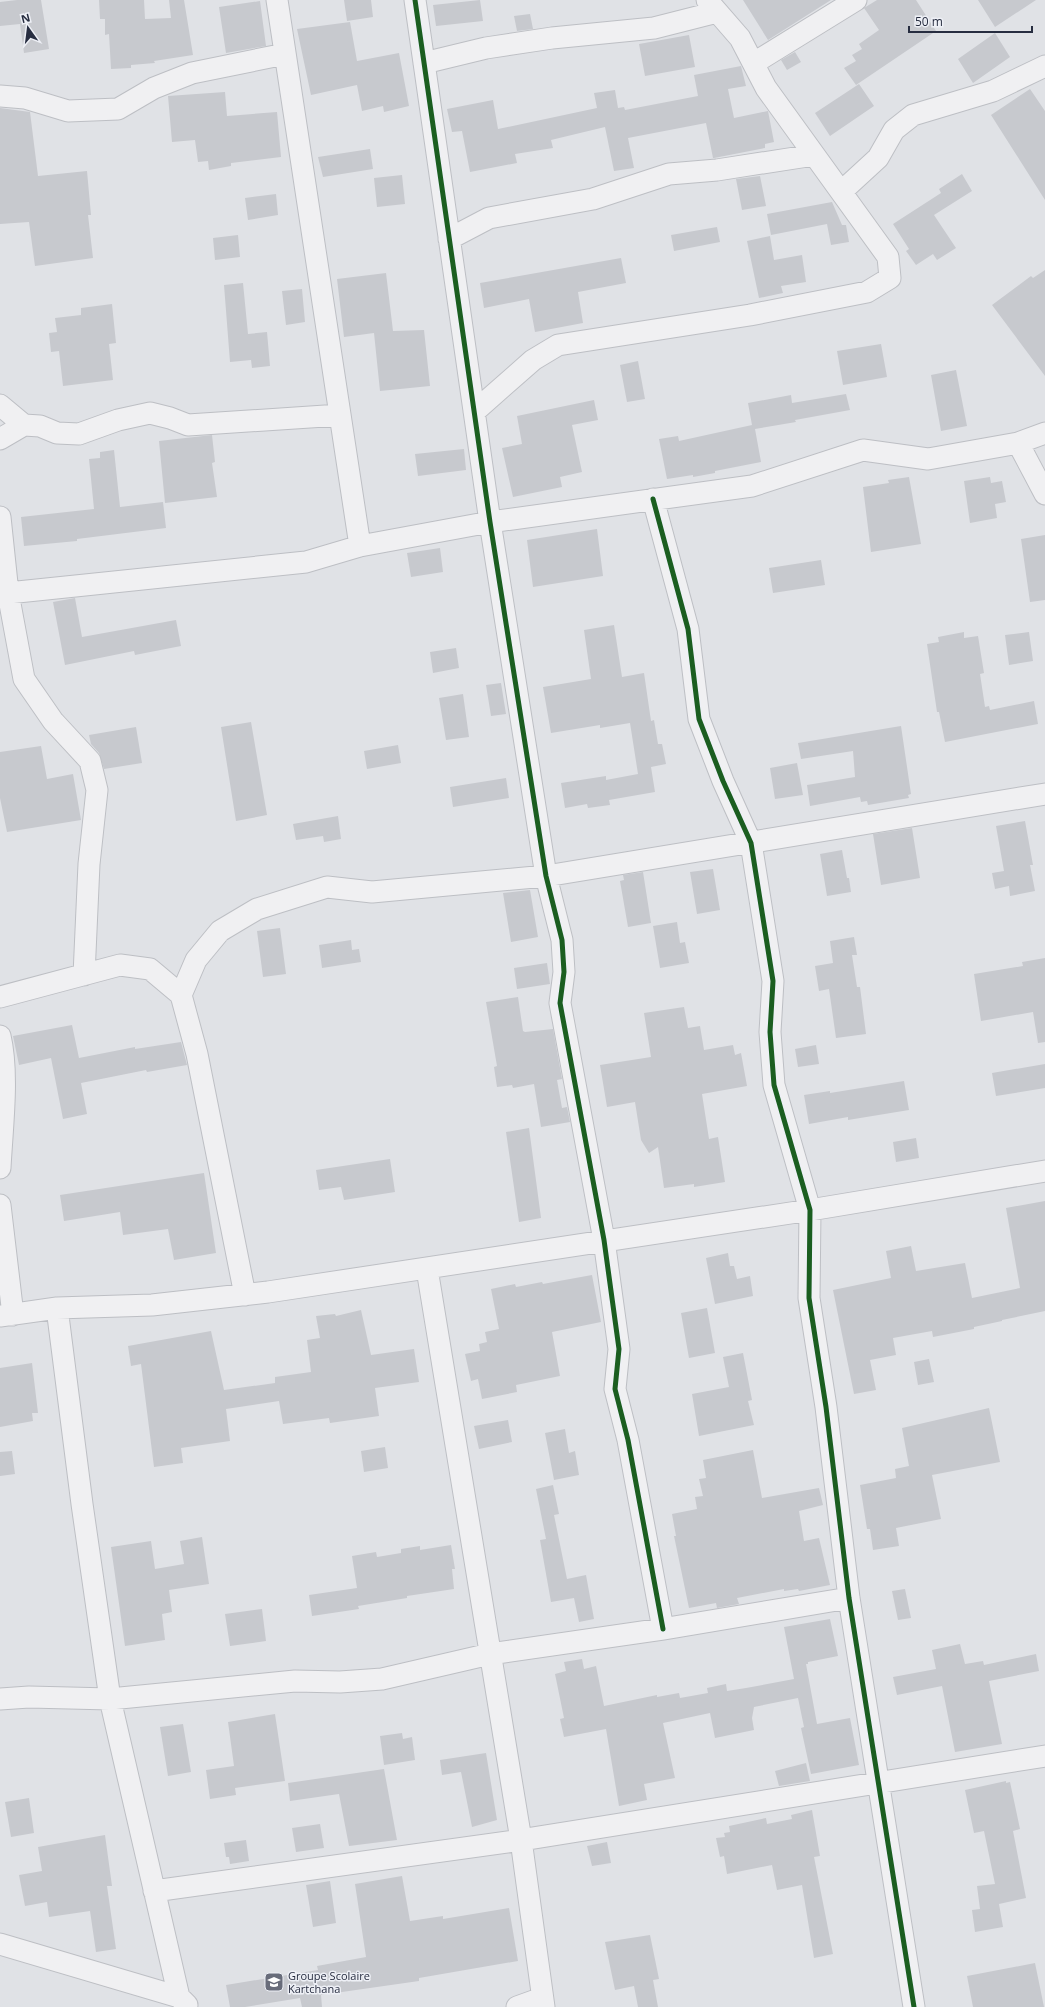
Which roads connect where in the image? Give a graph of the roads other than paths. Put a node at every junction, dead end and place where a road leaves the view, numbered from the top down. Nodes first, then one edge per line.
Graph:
1 (277, 0) edge
2 (414, 0) edge
3 (856, 0) edge
4 (712, 6) edge
5 (285, 54) junction
6 (424, 63) junction
7 (754, 63) junction
8 (1045, 66) edge
9 (0, 96) edge
10 (814, 155) junction
11 (841, 192) junction
12 (449, 238) junction
13 (0, 405) edge
14 (474, 412) junction
15 (340, 415) junction
16 (24, 425) junction
17 (1045, 433) edge
18 (0, 438) edge
19 (1018, 444) junction
20 (0, 446) edge
21 (1045, 494) edge
22 (653, 499) junction
23 (0, 517) edge
24 (490, 522) junction
25 (360, 546) junction
26 (8, 593) junction
27 (1045, 794) edge
28 (750, 842) junction
29 (546, 876) junction
30 (84, 975) junction
31 (181, 995) junction
32 (0, 997) edge
33 (0, 1036) edge
34 (0, 1168) edge
35 (1045, 1171) edge
36 (0, 1205) edge
37 (810, 1210) junction
38 (604, 1240) junction
39 (427, 1269) junction
40 (245, 1295) junction
41 (57, 1308) junction
42 (6, 1315) edge
43 (849, 1598) junction
44 (663, 1629) junction
45 (490, 1654) junction
46 (0, 1699) edge
47 (110, 1699) junction
48 (1045, 1756) edge
49 (878, 1782) junction
50 (521, 1840) junction
51 (154, 1891) junction
52 (0, 1944) edge
53 (184, 2002) edge
54 (543, 2003) edge
55 (517, 2007) edge
56 (914, 2007) edge

1 - 5 street
2 - 6 street
3 - 7 street
4 - 6 street
4 - 7 street
5 - 9 street
5 - 15 street
6 - 12 street
7 - 10 street
8 - 11 street
10 - 11 street
10 - 12 street
11 - 14 street
12 - 14 street
13 - 16 street
14 - 24 street
15 - 16 street
15 - 25 street
16 - 18 street
17 - 19 street
18 - 20 street
19 - 21 street
19 - 22 street
22 - 24 street
22 - 28 street
23 - 26 street
24 - 25 street
24 - 29 street
25 - 26 street
26 - 30 street
27 - 28 street
28 - 29 street
28 - 37 street
29 - 31 street
29 - 38 street
30 - 31 street
30 - 32 street
31 - 40 street
33 - 34 street
35 - 37 street
36 - 42 street
37 - 38 street
37 - 43 street
38 - 39 street
38 - 44 street
39 - 40 street
39 - 45 street
40 - 41 street
41 - 42 street
41 - 47 street
43 - 44 street
43 - 49 street
44 - 45 street
45 - 47 street
45 - 50 street
46 - 47 street
47 - 51 street
48 - 49 street
49 - 50 street
49 - 56 street
50 - 51 street
50 - 54 street
51 - 53 street
52 - 53 street
54 - 55 street

